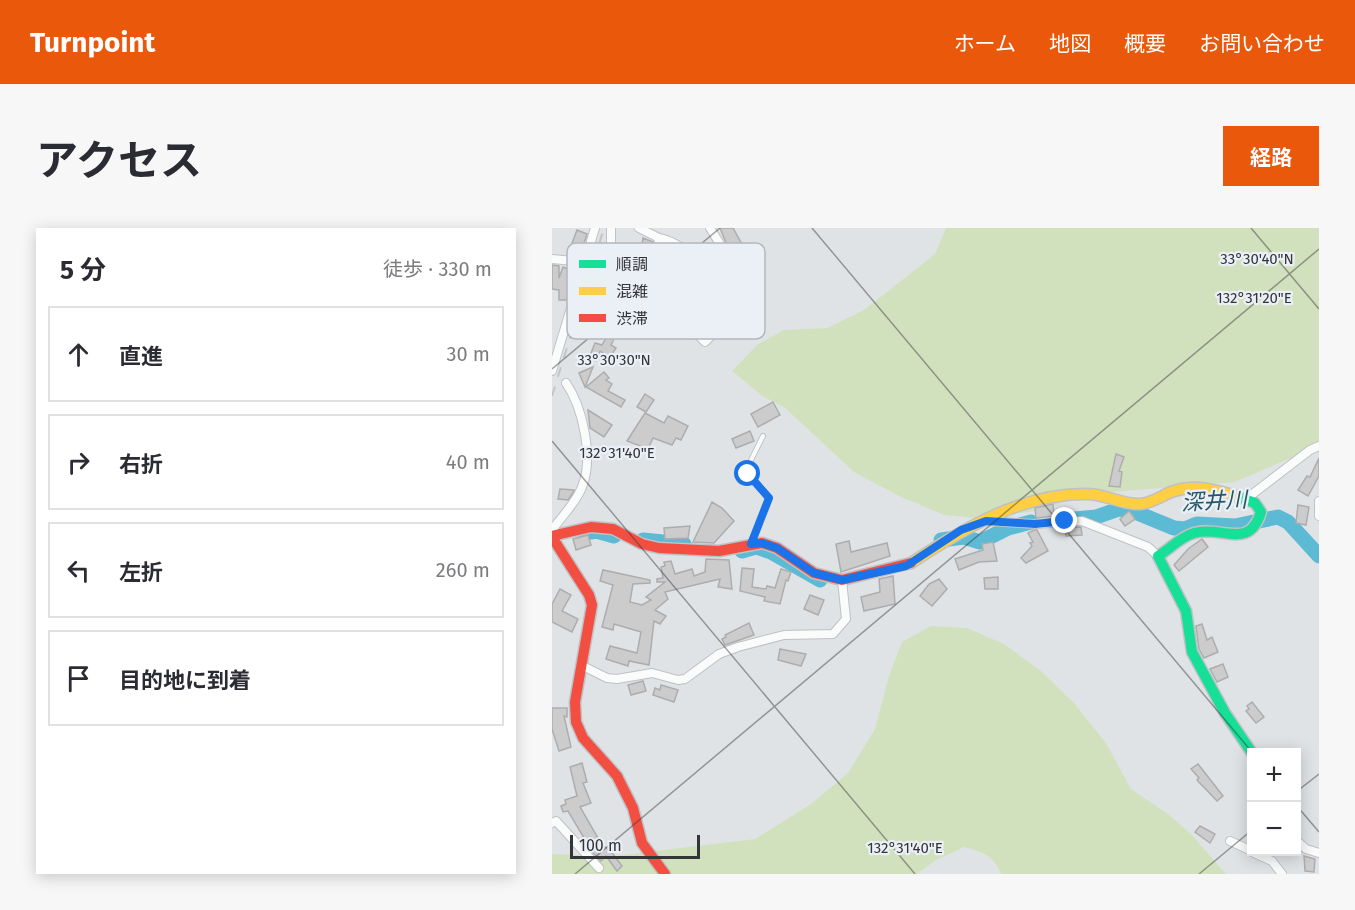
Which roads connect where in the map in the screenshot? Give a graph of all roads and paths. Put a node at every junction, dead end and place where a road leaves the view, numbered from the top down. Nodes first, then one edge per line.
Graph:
1 (595, 228) edge
2 (639, 228) edge
3 (710, 228) edge
4 (659, 238) junction
5 (590, 243) edge
6 (659, 243) edge
7 (673, 243) edge
8 (719, 243) edge
9 (552, 260) edge
10 (567, 261) edge
11 (567, 320) edge
12 (552, 371) edge
13 (566, 383) dead end
14 (763, 436) dead end
15 (1319, 446) edge
16 (1246, 499) junction
17 (1319, 501) edge
18 (1319, 516) edge
19 (986, 521) junction
20 (554, 537) edge
21 (751, 544) junction
22 (1158, 556) junction
23 (842, 580) junction
24 (581, 665) junction
25 (1248, 748) edge
26 (552, 823) edge
27 (1230, 841) dead end
28 (1301, 844) edge
29 (1247, 849) edge
30 (1319, 853) edge
31 (1262, 856) edge
32 (599, 868) dead end
33 (665, 874) edge
34 (1282, 874) edge

1 - 5 street
2 - 4 street
3 - 8 street
4 - 6 street
4 - 7 street
9 - 10 street
11 - 12 street
13 - 20 street
14 - 21 lane
15 - 16 street
16 - 19 street
16 - 22 street
17 - 18 street
19 - 22 street
19 - 23 street
20 - 21 street
20 - 24 street
21 - 23 street
22 - 25 street
23 - 24 street
24 - 33 street
26 - 32 street
27 - 29 street
28 - 30 street
31 - 34 street

